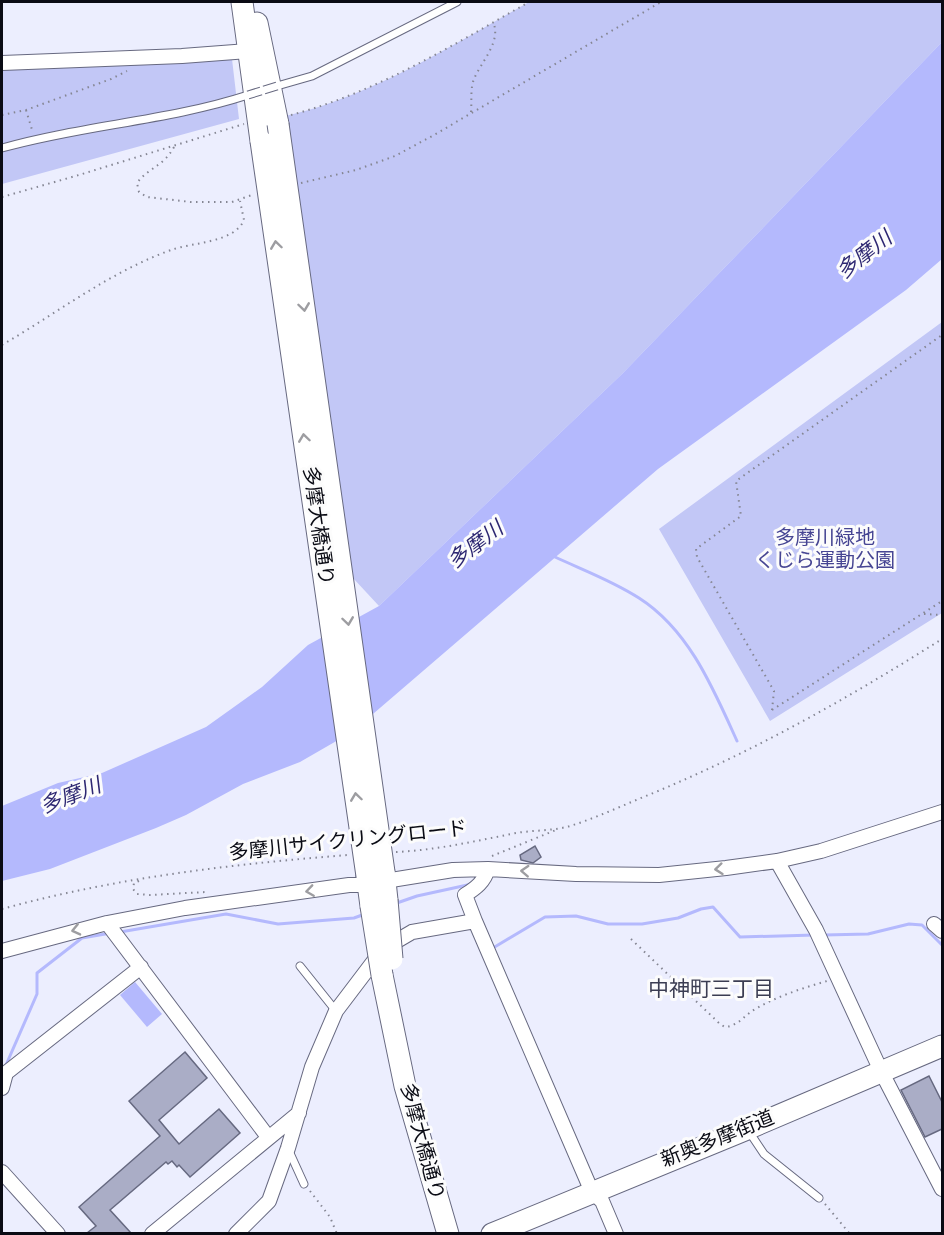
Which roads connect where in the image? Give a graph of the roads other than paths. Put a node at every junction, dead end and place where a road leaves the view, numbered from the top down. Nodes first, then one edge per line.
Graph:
1 (242, 2) edge
2 (252, 2) edge
3 (457, 2) edge
4 (248, 51) junction
5 (2, 63) edge
6 (269, 126) junction
7 (2, 148) edge
8 (942, 812) edge
9 (777, 861) junction
10 (488, 867) junction
11 (379, 882) junction
12 (475, 921) junction
13 (112, 929) junction
14 (2, 951) edge
15 (300, 966) dead end
16 (141, 967) junction
17 (336, 1011) junction
18 (942, 1046) edge
19 (881, 1071) junction
20 (2, 1088) edge
21 (299, 1113) junction
22 (747, 1129) junction
23 (268, 1137) junction
24 (288, 1148) junction
25 (2, 1172) edge
26 (304, 1184) road end
27 (942, 1189) edge
28 (592, 1192) junction
29 (819, 1198) road end
30 (53, 1232) edge
31 (152, 1233) edge
32 (236, 1233) edge
33 (448, 1233) edge
34 (492, 1233) edge
35 (616, 1233) edge

1 - 4 main road, 多摩大橋通り
2 - 6 main road, 多摩大橋通り
3 - 7 lane, bridge
4 - 5 street
4 - 6 main road, 多摩大橋通り
6 - 11 main road, 多摩大橋通り, bridge
8 - 9 street
9 -> 10 street
9 - 19 street
10 - 11 street
10 - 12 street
11 -> 13 street
11 - 33 main road, 多摩大橋通り, bridge
12 - 17 street
12 - 28 street
13 -> 14 street
13 - 16 street
15 - 17 lane
16 - 20 street
16 - 23 street
17 - 21 street
18 - 19 main road, 新奥多摩街道
19 - 22 main road, 新奥多摩街道
19 - 27 street
21 - 23 street
21 - 24 street
22 - 28 main road, 新奥多摩街道
22 - 29 lane
23 - 31 street
24 - 26 lane
24 - 32 street
25 - 30 street
28 - 34 main road, 新奥多摩街道
28 - 35 street

